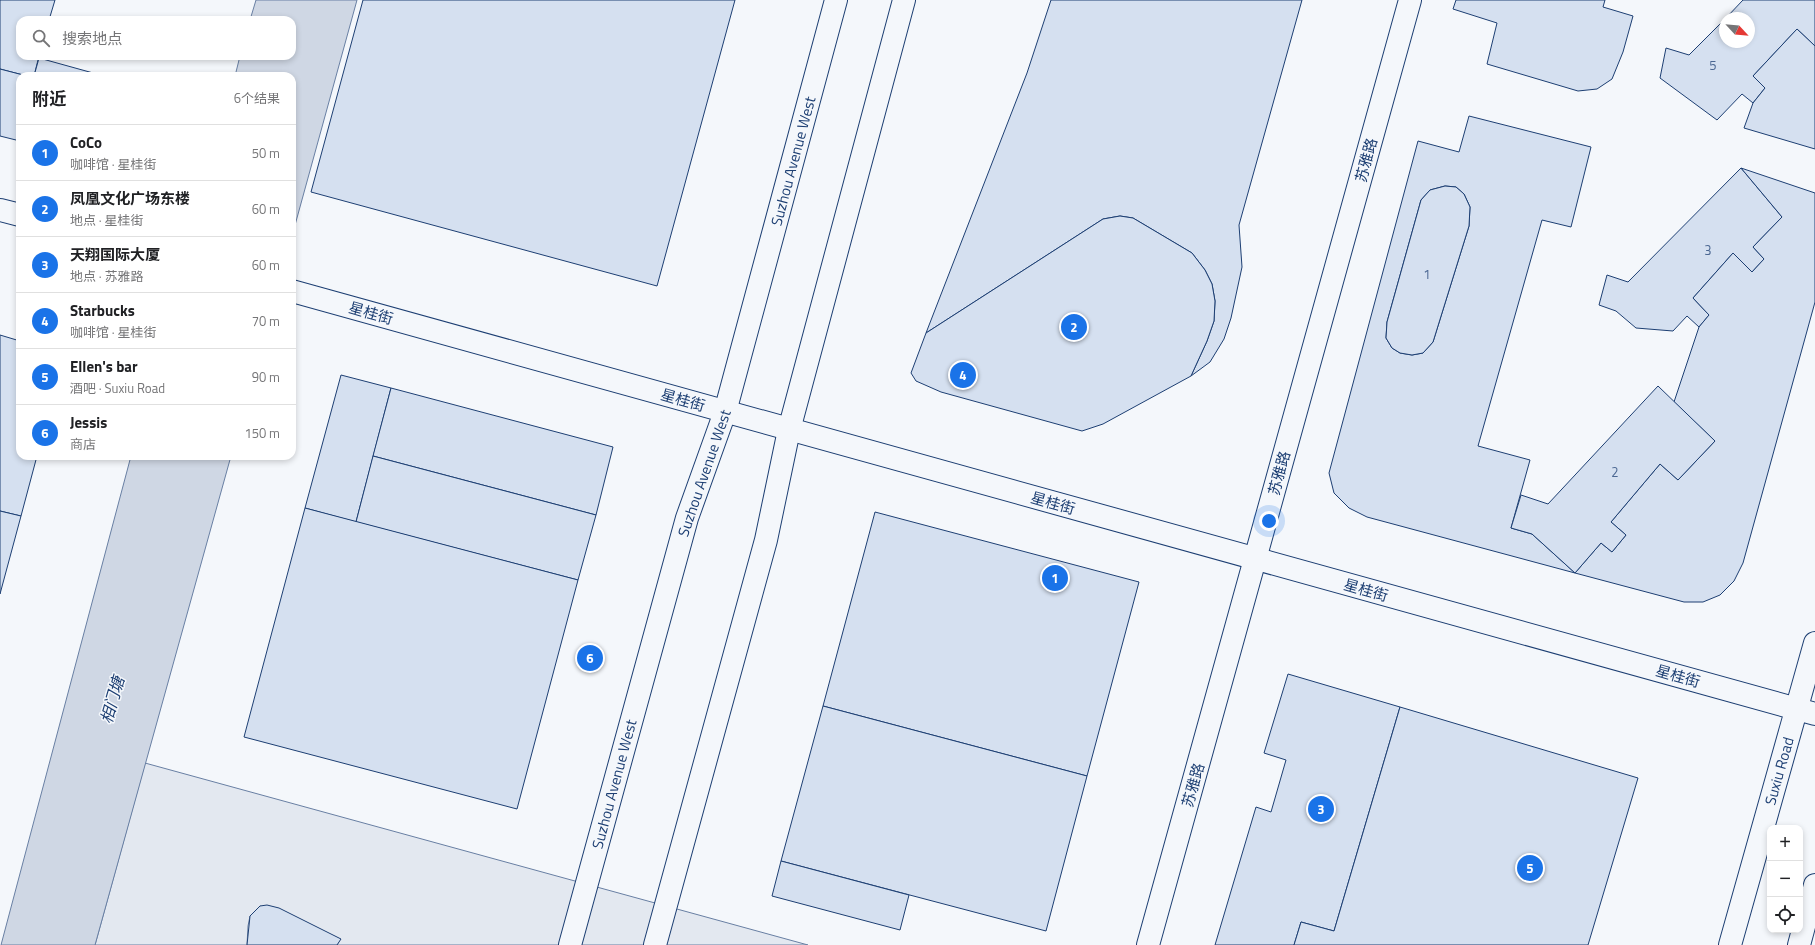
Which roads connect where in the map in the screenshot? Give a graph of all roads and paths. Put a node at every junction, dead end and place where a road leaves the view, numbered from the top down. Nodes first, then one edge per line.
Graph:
1 (836, 0) edge
2 (904, 0) edge
3 (1410, 0) edge
4 (0, 210) edge
5 (16, 214) edge
6 (302, 293) edge
7 (725, 412) junction
8 (789, 430) junction
9 (1256, 559) junction
10 (1815, 643) edge
11 (1806, 712) edge
12 (1815, 885) edge
13 (570, 945) edge
14 (655, 945) edge
15 (1148, 945) edge
16 (1730, 945) edge
17 (1799, 945) edge

1 - 7 street, Suzhou Avenue West
2 - 8 street
3 - 9 street, 苏雅路
4 - 5 street
6 - 7 street, 星桂街
7 - 8 street, 星桂街
7 - 13 street, Suzhou Avenue West
8 - 9 street, 星桂街
8 - 14 street
9 - 11 street, 星桂街
9 - 15 street, 苏雅路
10 - 11 street, Suxiu Road
11 - 16 street, Suxiu Road
12 - 17 street

